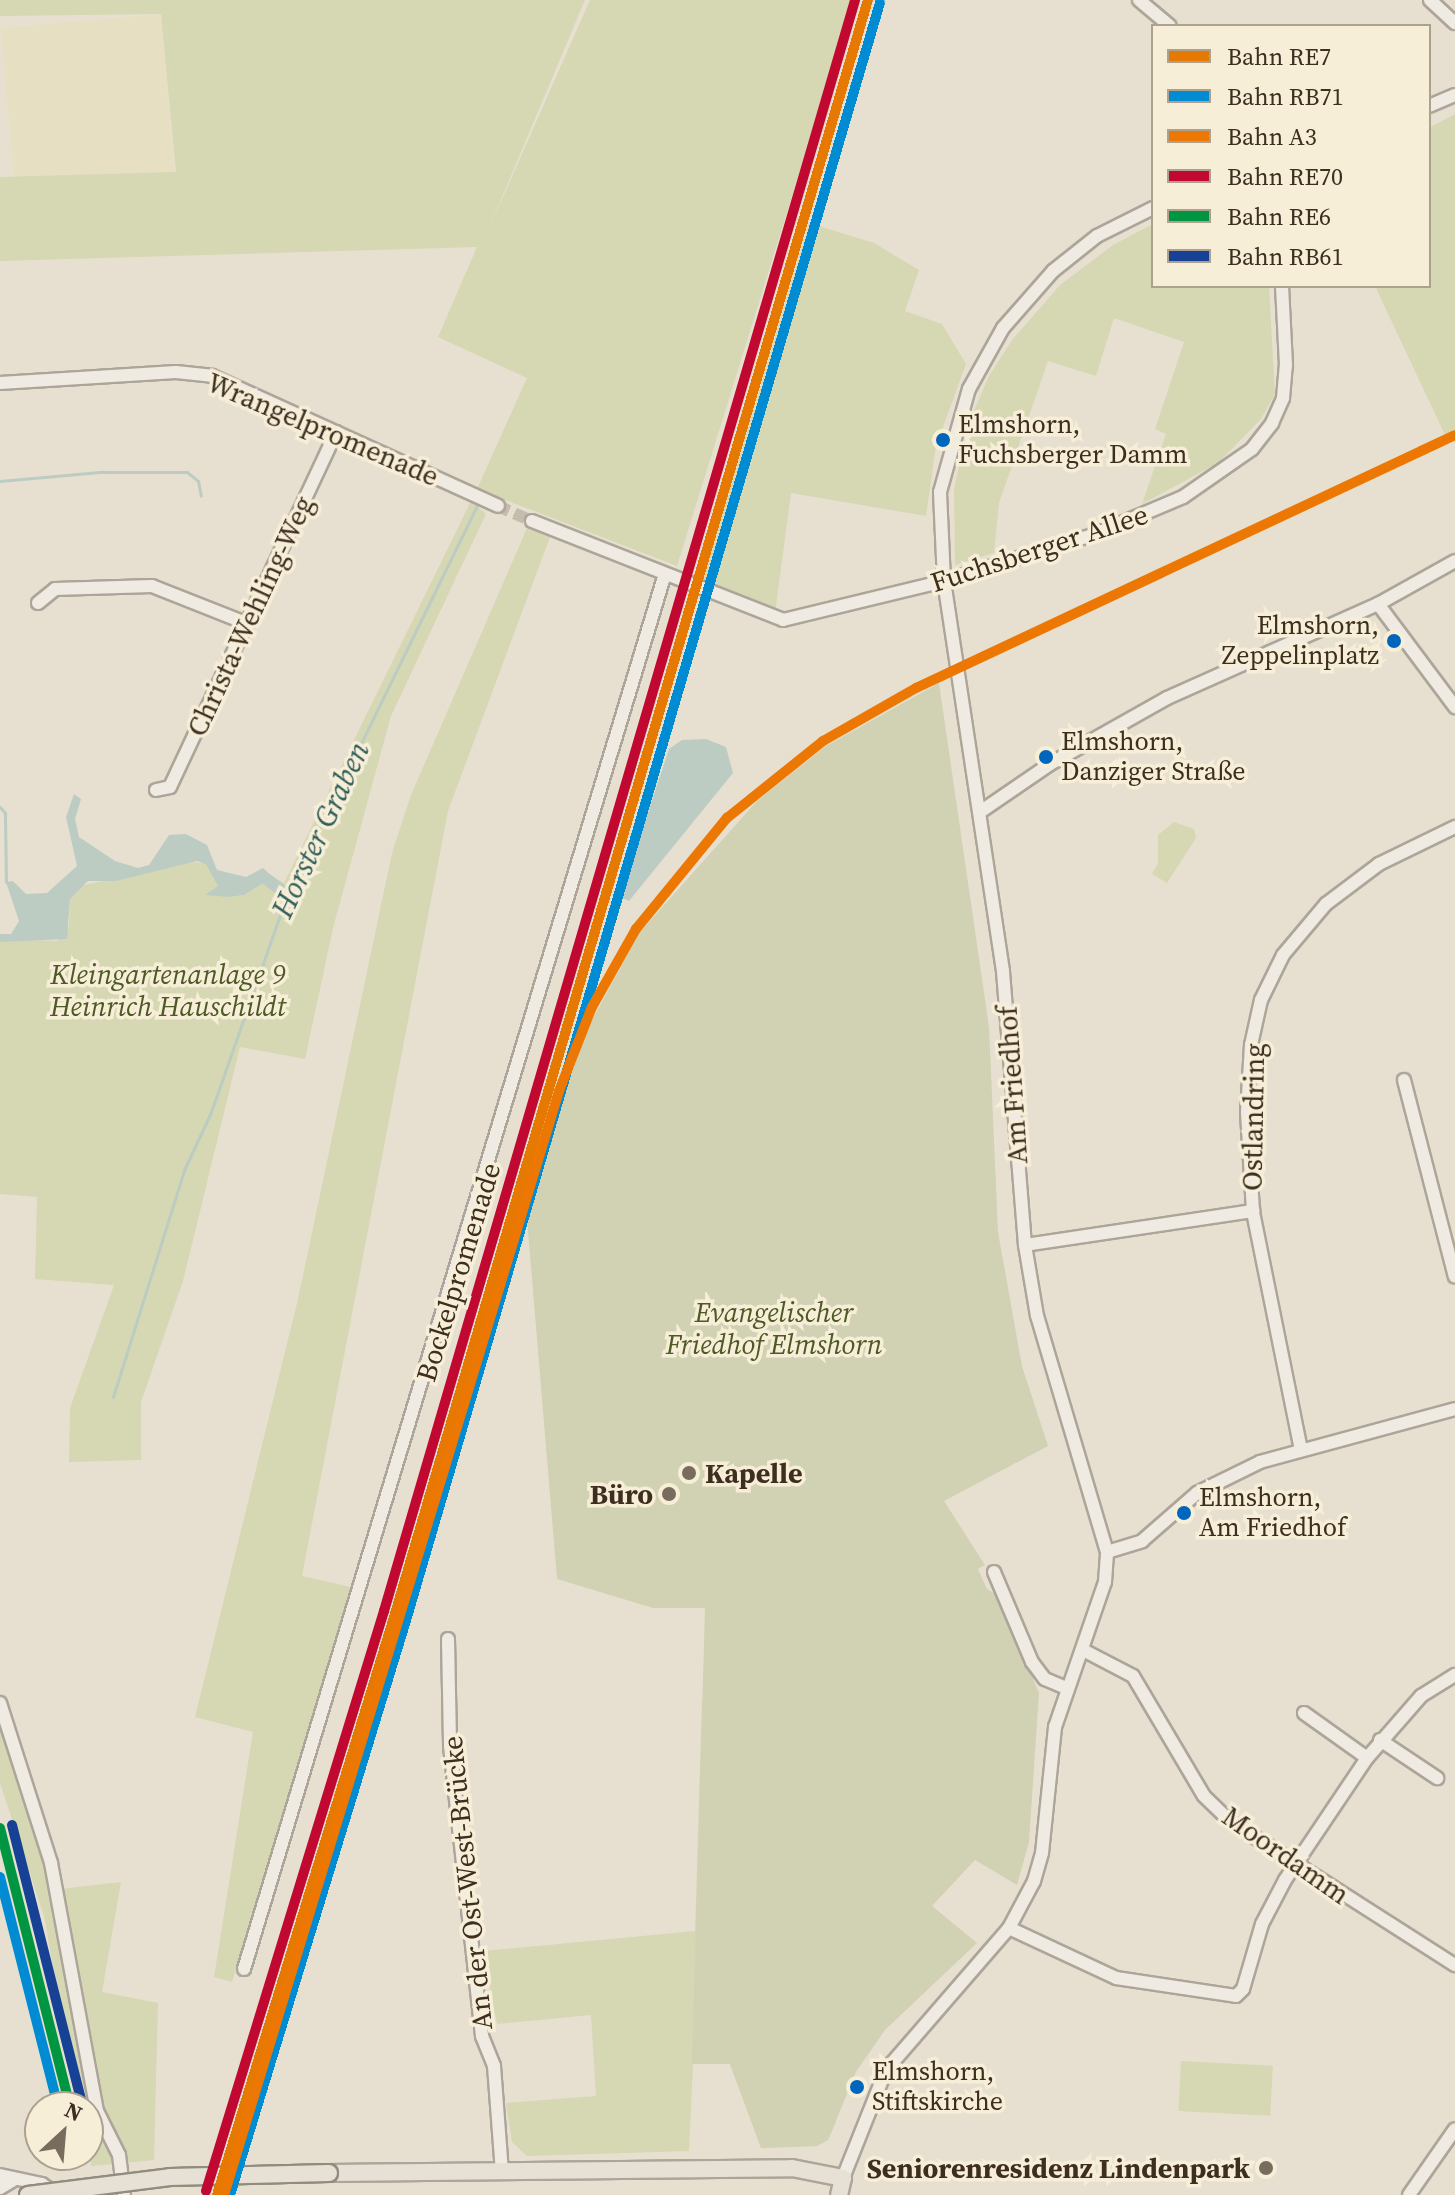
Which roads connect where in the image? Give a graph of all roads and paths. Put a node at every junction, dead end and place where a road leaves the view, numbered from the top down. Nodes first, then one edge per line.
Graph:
1 (1139, 0) edge
2 (1430, 0) edge
3 (1455, 23) edge
4 (1168, 24) edge
5 (1455, 95) edge
6 (1431, 105) edge
7 (1151, 209) edge
8 (1282, 288) edge
9 (0, 383) edge
10 (336, 432) junction
11 (498, 506) tunnel mouth
12 (532, 521) tunnel mouth
13 (1455, 561) edge
14 (665, 574) junction
15 (944, 581) junction
16 (38, 603) dead end
17 (1378, 604) junction
18 (248, 624) junction
19 (1454, 705) edge
20 (156, 790) dead end
21 (980, 812) junction
22 (1455, 827) edge
23 (1404, 1080) dead end
24 (1253, 1211) junction
25 (1025, 1245) junction
26 (1455, 1277) edge
27 (1455, 1409) edge
28 (1301, 1450) junction
29 (1107, 1552) junction
30 (994, 1572) dead end
31 (448, 1639) dead end
32 (1083, 1650) junction
33 (1455, 1675) edge
34 (1066, 1688) junction
35 (0, 1703) edge
36 (1304, 1713) dead end
37 (1380, 1740) junction
38 (1367, 1758) junction
39 (1437, 1778) dead end
40 (1294, 1866) junction
41 (1009, 1928) junction
42 (1455, 1965) edge
43 (244, 1969) dead end
44 (1455, 2129) edge
45 (502, 2173) junction
46 (0, 2175) edge
47 (15, 2179) junction
48 (841, 2187) edge
49 (0, 2188) edge
50 (55, 2192) edge
51 (28, 2195) edge
52 (124, 2195) edge
53 (1409, 2195) edge

1 - 4 street
2 - 3 street
5 - 6 street
7 - 15 street, Am Friedhof
8 - 15 street, Fuchsberger Allee
9 - 10 street, Wrangelpromenade
10 - 11 street, Wrangelpromenade
10 - 18 street, Christa-Wehling-Weg
12 - 14 street
13 - 17 street
14 - 15 street, Fuchsberger Allee
14 - 43 street, Bockelpromenade
15 - 21 street, Am Friedhof
16 - 18 street
17 - 19 street
17 - 21 street
18 - 20 street, Christa-Wehling-Weg
21 - 25 street, Am Friedhof
22 - 24 street, Ostlandring
23 - 26 street
24 - 25 street
24 - 28 street, Ostlandring
25 - 29 street, Am Friedhof
27 - 28 street
28 - 29 street
29 - 32 street, Am Friedhof
30 - 34 street
31 - 45 street, An der Ost-West-Brücke
32 - 34 street, Am Friedhof
32 - 40 street, Moordamm
33 - 37 street
34 - 41 street, Am Friedhof
35 - 52 street
36 - 38 street
37 - 38 street
37 - 39 street
38 - 40 street
40 - 41 street
40 - 42 street, Moordamm
41 - 48 street, Am Friedhof
44 - 53 street
45 - 48 main road
45 - 51 main road, bridge
46 - 47 street
47 - 49 street
47 - 50 street

